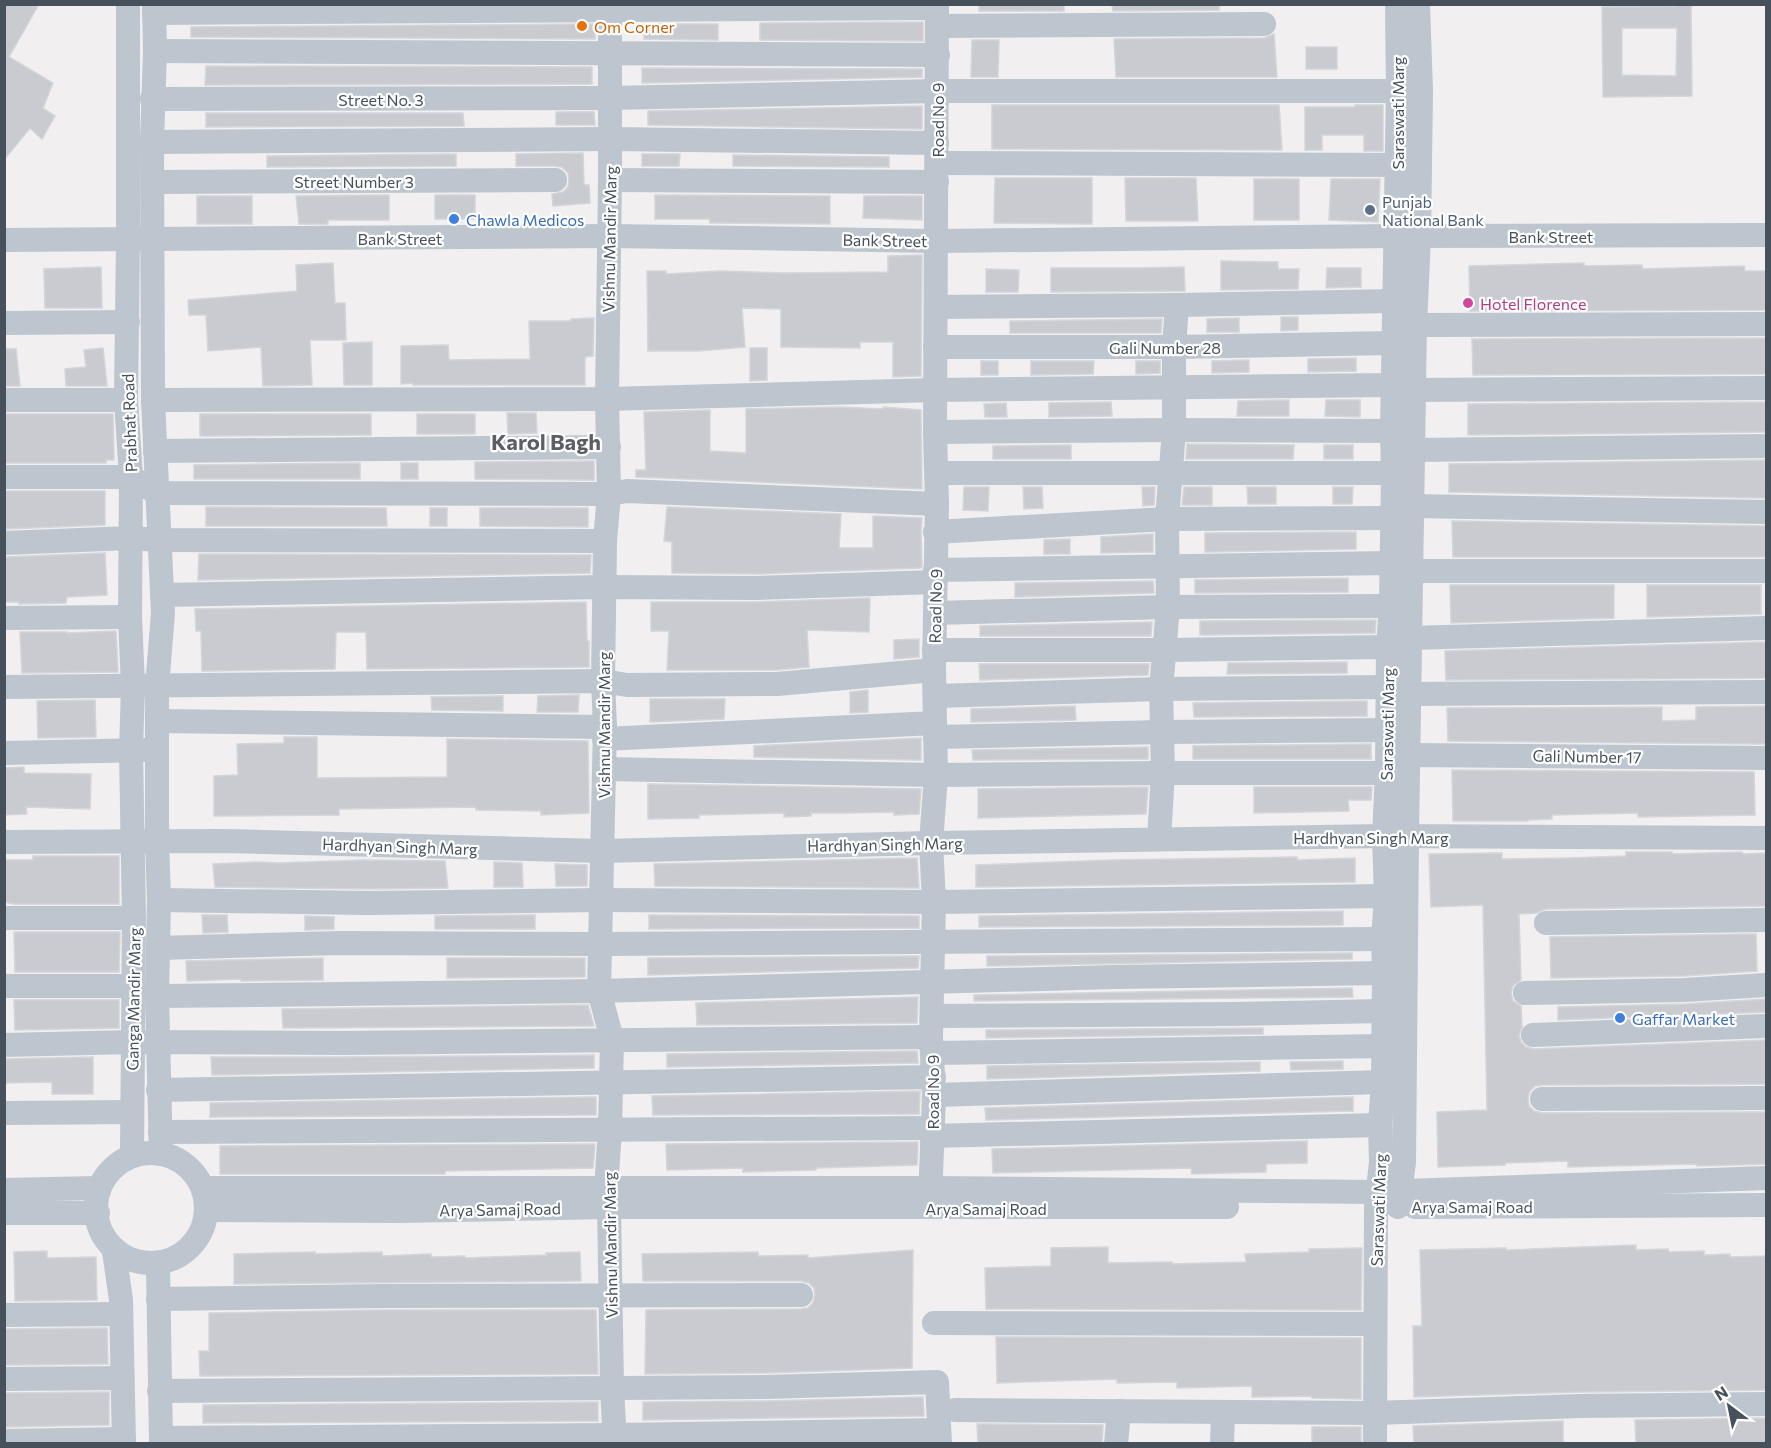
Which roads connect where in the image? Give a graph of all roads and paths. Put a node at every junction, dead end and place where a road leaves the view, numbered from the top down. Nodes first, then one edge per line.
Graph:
1 (128, 4) edge
2 (1397, 4) edge
3 (1418, 4) edge
4 (610, 8) edge
5 (154, 9) edge
6 (937, 13) edge
7 (1264, 24) dead end
8 (155, 51) junction
9 (610, 54) junction
10 (938, 55) junction
11 (1410, 91) junction
12 (938, 92) junction
13 (152, 99) junction
14 (610, 99) junction
15 (609, 139) junction
16 (152, 142) junction
17 (937, 163) junction
18 (1397, 165) junction
19 (555, 180) dead end
20 (610, 180) junction
21 (153, 182) junction
22 (1767, 235) edge
23 (610, 236) junction
24 (1407, 236) junction
25 (4, 240) edge
26 (128, 240) junction
27 (153, 240) junction
28 (936, 241) junction
29 (1395, 301) junction
30 (1177, 305) junction
31 (936, 307) junction
32 (128, 322) junction
33 (4, 323) edge
34 (1767, 324) edge
35 (1415, 325) junction
36 (1394, 343) junction
37 (935, 347) junction
38 (1174, 347) junction
39 (1175, 388) junction
40 (1404, 388) junction
41 (1767, 388) edge
42 (935, 390) junction
43 (607, 399) junction
44 (4, 400) edge
45 (126, 400) junction
46 (153, 400) junction
47 (1174, 430) junction
48 (1392, 431) junction
49 (934, 432) junction
50 (1767, 446) edge
51 (609, 447) junction
52 (1413, 450) junction
53 (154, 451) junction
54 (1393, 472) junction
55 (937, 473) junction
56 (1170, 473) junction
57 (4, 477) edge
58 (131, 477) junction
59 (157, 493) junction
60 (609, 494) junction
61 (937, 504) junction
62 (1402, 512) junction
63 (1767, 512) edge
64 (1167, 519) junction
65 (935, 532) junction
66 (131, 538) junction
67 (159, 540) junction
68 (605, 541) junction
69 (4, 543) edge
70 (1168, 566) junction
71 (1402, 567) junction
72 (1767, 571) edge
73 (935, 576) junction
74 (605, 587) junction
75 (162, 595) junction
76 (1391, 606) junction
77 (1168, 607) junction
78 (934, 613) junction
79 (130, 617) junction
80 (4, 618) edge
81 (1767, 628) edge
82 (1399, 643) junction
83 (1165, 650) junction
84 (934, 660) junction
85 (603, 681) junction
86 (133, 686) junction
87 (4, 687) edge
88 (157, 687) junction
89 (1161, 689) junction
90 (1399, 690) junction
91 (1767, 692) edge
92 (935, 696) junction
93 (157, 721) junction
94 (935, 730) junction
95 (1388, 730) junction
96 (1162, 732) junction
97 (604, 733) junction
98 (157, 749) junction
99 (132, 751) junction
100 (4, 753) edge
101 (1408, 755) junction
102 (1767, 758) edge
103 (604, 769) junction
104 (1163, 773) junction
105 (1387, 774) junction
106 (936, 775) junction
107 (1395, 836) junction
108 (1767, 838) edge
109 (1159, 839) junction
110 (157, 840) junction
111 (132, 841) junction
112 (4, 842) edge
113 (931, 843) junction
114 (602, 851) junction
115 (1386, 896) junction
116 (159, 900) junction
117 (601, 900) junction
118 (934, 902) junction
119 (4, 918) edge
120 (134, 918) junction
121 (1767, 920) edge
122 (1546, 923) dead end
123 (1383, 939) junction
124 (933, 941) junction
125 (601, 944) junction
126 (158, 948) junction
127 (1384, 974) junction
128 (933, 983) junction
129 (1767, 985) edge
130 (4, 986) edge
131 (134, 986) junction
132 (599, 990) junction
133 (1525, 993) dead end
134 (157, 996) junction
135 (1384, 1011) junction
136 (1767, 1026) edge
137 (1533, 1035) dead end
138 (612, 1039) junction
139 (133, 1042) junction
140 (158, 1043) junction
141 (4, 1045) edge
142 (1383, 1046) junction
143 (933, 1055) junction
144 (610, 1081) junction
145 (1383, 1082) junction
146 (158, 1090) junction
147 (1542, 1098) dead end
148 (1767, 1098) edge
149 (132, 1112) junction
150 (4, 1113) edge
151 (1380, 1125) junction
152 (610, 1130) junction
153 (932, 1132) junction
154 (161, 1143) junction
155 (132, 1156) junction
156 (1767, 1178) edge
157 (98, 1188) junction
158 (4, 1190) edge
159 (608, 1198) junction
160 (930, 1198) junction
161 (205, 1199) junction
162 (1388, 1199) junction
163 (1767, 1205) edge
164 (98, 1213) junction
165 (4, 1214) edge
166 (114, 1251) junction
167 (158, 1263) junction
168 (612, 1295) junction
169 (801, 1295) dead end
170 (158, 1299) junction
171 (121, 1314) junction
172 (4, 1315) edge
173 (934, 1323) dead end
174 (1375, 1324) junction
175 (122, 1378) junction
176 (4, 1379) edge
177 (612, 1387) junction
178 (159, 1390) junction
179 (1767, 1404) edge
180 (955, 1410) dead end
181 (1119, 1411) junction
182 (1223, 1412) junction
183 (1375, 1413) junction
184 (939, 1437) edge
185 (615, 1439) edge
186 (124, 1441) edge
187 (161, 1441) edge
188 (4, 1442) edge
189 (1116, 1443) edge
190 (1222, 1443) edge
191 (1375, 1443) edge

1 - 26 street, Prabhat Road
2 - 11 street, Saraswati Marg
3 - 11 street, Saraswati Marg
4 - 5 street
4 - 6 street
4 - 9 street, Vishnu Mandir Marg
5 - 8 street, Prabhat Road
6 - 7 street
6 - 10 street, Road No 9
8 - 9 street
8 - 13 street, Prabhat Road
9 - 10 street
9 - 14 street, Vishnu Mandir Marg
10 - 12 street, Road No 9
11 - 12 street, Street No. 3
11 - 18 street, Saraswati Marg
11 - 24 street, Saraswati Marg
12 - 14 street, Street No. 3
12 - 17 street, Road No 9
13 - 14 street, Street No. 3
13 - 16 street, Prabhat Road
14 - 15 street, Vishnu Mandir Marg
15 - 16 street
15 - 17 street
15 - 20 street, Vishnu Mandir Marg
16 - 21 street, Prabhat Road
17 - 18 street
17 - 20 street
17 - 28 street, Road No 9
18 - 24 street, Saraswati Marg
19 - 21 street, Street Number 3
20 - 23 street, Vishnu Mandir Marg
21 - 27 street, Prabhat Road
22 - 24 street, Bank Street
23 - 27 street, Bank Street
23 - 28 street, Bank Street
23 - 43 street, Vishnu Mandir Marg
24 - 28 street, Bank Street
24 - 29 street, Saraswati Marg
24 - 35 street, Saraswati Marg
25 - 26 street, Bank Street
26 - 27 street, Bank Street
26 - 32 street, Prabhat Road
27 - 46 street, Prabhat Road
28 - 31 street, Road No 9
29 - 30 street
29 - 36 street, Saraswati Marg
30 - 31 street
30 - 38 street
31 - 37 street, Road No 9
32 - 33 street
32 - 45 street, Prabhat Road
34 - 35 street
35 - 40 street, Saraswati Marg
36 - 38 street, Gali Number 28
36 - 40 street, Saraswati Marg
37 - 38 street, Gali Number 28
37 - 42 street, Road No 9
38 - 39 street
39 - 40 street
39 - 42 street
39 - 47 street
40 - 41 street
40 - 48 street, Saraswati Marg
40 - 52 street, Saraswati Marg
42 - 43 street
42 - 49 street, Road No 9
43 - 46 street
43 - 51 street, Vishnu Mandir Marg
44 - 45 street
45 - 58 street, Prabhat Road
46 - 53 street, Prabhat Road
47 - 48 street
47 - 49 street
47 - 56 street
48 - 54 street, Saraswati Marg
49 - 55 street, Road No 9
50 - 52 street
51 - 53 street
51 - 60 street, Vishnu Mandir Marg
52 - 62 street, Saraswati Marg
53 - 59 street, Prabhat Road
54 - 56 street
54 - 62 street, Saraswati Marg
55 - 56 street
55 - 61 street, Road No 9
56 - 64 street
57 - 58 street
58 - 59 street
58 - 66 street, Prabhat Road
59 - 60 street
59 - 67 street, Prabhat Road
60 - 61 street
60 - 68 street, Vishnu Mandir Marg
61 - 65 street, Road No 9
62 - 63 street
62 - 64 street
62 - 71 street, Saraswati Marg
64 - 65 street
64 - 70 street
65 - 73 street, Road No 9
66 - 67 street
66 - 69 street
66 - 79 street, Prabhat Road
67 - 68 street
67 - 75 street, Prabhat Road
68 - 74 street, Vishnu Mandir Marg
70 - 71 street
70 - 73 street
70 - 77 street
71 - 72 street
71 - 76 street, Saraswati Marg
71 - 82 street, Saraswati Marg
73 - 74 street
73 - 78 street, Road No 9
74 - 75 street
74 - 85 street, Vishnu Mandir Marg
75 - 88 street, Prabhat Road
76 - 77 street
76 - 82 street, Saraswati Marg
77 - 78 street
77 - 83 street
78 - 84 street, Road No 9
79 - 80 street
79 - 86 street, Prabhat Road
81 - 82 street
82 - 83 street
82 - 90 street, Saraswati Marg
83 - 84 street
83 - 89 street
84 - 85 street
84 - 92 street, Road No 9
85 - 88 street
85 - 97 street, Vishnu Mandir Marg
86 - 87 street
86 - 88 street
86 - 99 street, Prabhat Road
88 - 93 street, Prabhat Road
89 - 90 street
89 - 92 street
89 - 96 street
90 - 91 street
90 - 95 street, Saraswati Marg
90 - 101 street, Saraswati Marg
92 - 94 street, Road No 9
93 - 97 street
93 - 98 street, Prabhat Road
94 - 96 street
94 - 97 street
94 - 106 street, Road No 9
95 - 96 street
95 - 105 street, Saraswati Marg
96 - 104 street
97 - 103 street, Vishnu Mandir Marg
98 - 99 street
98 - 110 street, Prabhat Road
99 - 100 street
99 - 111 street, Prabhat Road
101 - 102 street, Gali Number 17
101 - 107 street, Saraswati Marg
103 - 106 street
103 - 114 street, Vishnu Mandir Marg
104 - 105 street
104 - 106 street
104 - 109 street
105 - 107 street, Saraswati Marg
106 - 113 street, Road No 9
107 - 108 street, Hardhyan Singh Marg
107 - 109 street, Hardhyan Singh Marg
107 - 115 street, Saraswati Marg
107 - 162 street, Saraswati Marg
109 - 113 street, Hardhyan Singh Marg
110 - 111 street, Hardhyan Singh Marg
110 - 114 street, Hardhyan Singh Marg
110 - 116 street, Ganga Mandir Marg
111 - 112 street, Hardhyan Singh Marg
111 - 120 street, Ganga Mandir Marg
113 - 114 street, Hardhyan Singh Marg
113 - 118 street, Road No 9
114 - 117 street, Vishnu Mandir Marg
115 - 118 street
115 - 123 street, Saraswati Marg
116 - 117 street
116 - 126 street, Ganga Mandir Marg
117 - 118 street
117 - 125 street, Vishnu Mandir Marg
118 - 124 street, Road No 9
119 - 120 street
120 - 131 street, Ganga Mandir Marg
121 - 122 street
123 - 124 street
123 - 127 street, Saraswati Marg
124 - 125 street
124 - 128 street, Road No 9
125 - 126 street
125 - 132 street, Vishnu Mandir Marg
126 - 134 street, Ganga Mandir Marg
127 - 128 street
127 - 135 street, Saraswati Marg
128 - 132 street
128 - 143 street, Road No 9
129 - 133 street
130 - 131 street
131 - 139 street, Ganga Mandir Marg
132 - 134 street
132 - 138 street, Vishnu Mandir Marg
134 - 140 street, Ganga Mandir Marg
135 - 142 street, Saraswati Marg
135 - 143 street
136 - 137 street
138 - 140 street
138 - 143 street
138 - 144 street, Vishnu Mandir Marg
139 - 140 street
139 - 141 street
139 - 149 street, Ganga Mandir Marg
140 - 146 street, Ganga Mandir Marg
142 - 143 street
142 - 145 street, Saraswati Marg
143 - 144 street
143 - 145 street
143 - 153 street, Road No 9
144 - 146 street
144 - 152 street, Vishnu Mandir Marg
145 - 151 street, Saraswati Marg
146 - 154 street, Ganga Mandir Marg
147 - 148 street
149 - 150 street
149 - 155 street, Ganga Mandir Marg
151 - 153 street
151 - 162 street, Saraswati Marg
152 - 153 street
152 - 154 street
152 - 159 street, Vishnu Mandir Marg
153 - 160 street, Road No 9
154 - 155 street
154 - 161 street
155 - 157 street
156 - 162 street
157 - 158 street
157 - 164 street
159 - 160 street, Arya Samaj Road
159 - 161 street, Arya Samaj Road
159 - 168 street, Vishnu Mandir Marg
160 - 162 street, Arya Samaj Road
161 - 167 street
162 - 163 street, Arya Samaj Road
162 - 174 street, Saraswati Marg
164 - 165 street
164 - 166 street
166 - 167 street
166 - 171 street
167 - 170 street
168 - 169 street
168 - 170 street
168 - 177 street, Vishnu Mandir Marg
170 - 178 street
171 - 172 street
171 - 175 street
173 - 174 street
174 - 183 street, Saraswati Marg
175 - 176 street
175 - 186 street
177 - 178 street
177 - 184 street
177 - 185 street, Vishnu Mandir Marg
178 - 187 street
179 - 183 street
180 - 181 street
181 - 182 street
181 - 189 street
182 - 183 street
182 - 190 street
183 - 191 street, Saraswati Marg
184 - 185 street
185 - 187 street
186 - 188 street

